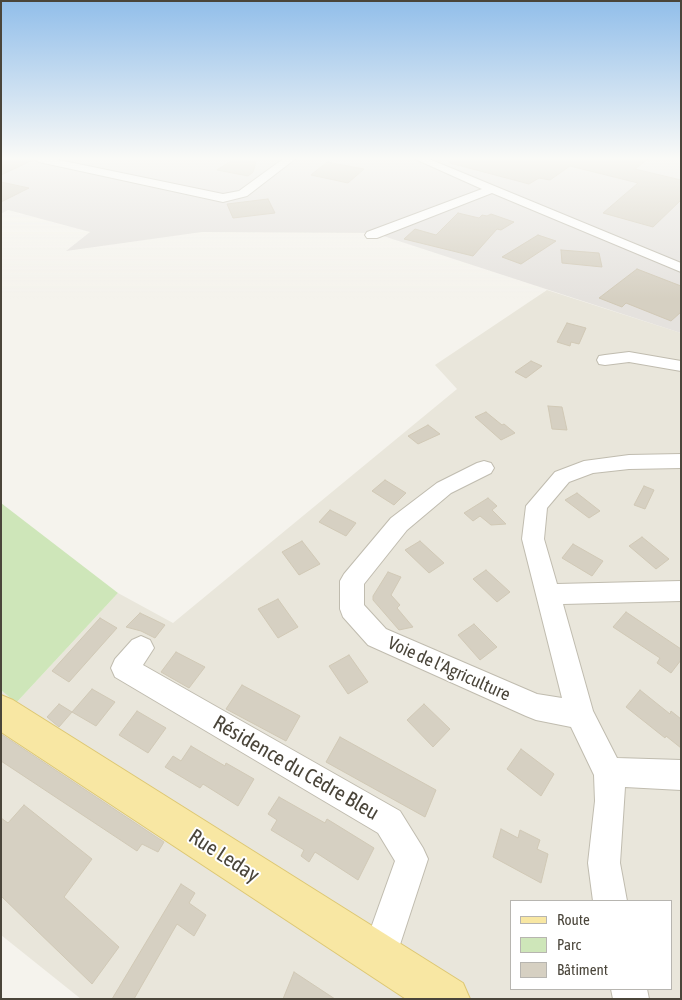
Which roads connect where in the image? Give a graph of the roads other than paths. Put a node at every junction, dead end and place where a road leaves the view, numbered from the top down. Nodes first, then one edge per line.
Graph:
1 (449, 206) edge
2 (532, 206) edge
3 (372, 235) dead end
4 (681, 268) edge
5 (605, 360) dead end
6 (681, 366) edge
7 (681, 461) edge
8 (484, 468) dead end
9 (681, 591) edge
10 (548, 594) junction
11 (141, 648) dead end
12 (1, 712) edge
13 (580, 715) junction
14 (609, 773) junction
15 (681, 776) edge
16 (610, 900) edge
17 (379, 956) junction
18 (447, 999) edge

1 - 3 street
2 - 4 street
5 - 6 street
7 - 10 street
8 - 13 street, Voie de l'Agriculture
9 - 10 street
10 - 13 street
11 - 17 street, Résidence du Cèdre Bleu
12 - 17 main road, Rue Leday
13 - 14 street
14 - 15 street
14 - 16 street
17 - 18 main road, Rue Leday

